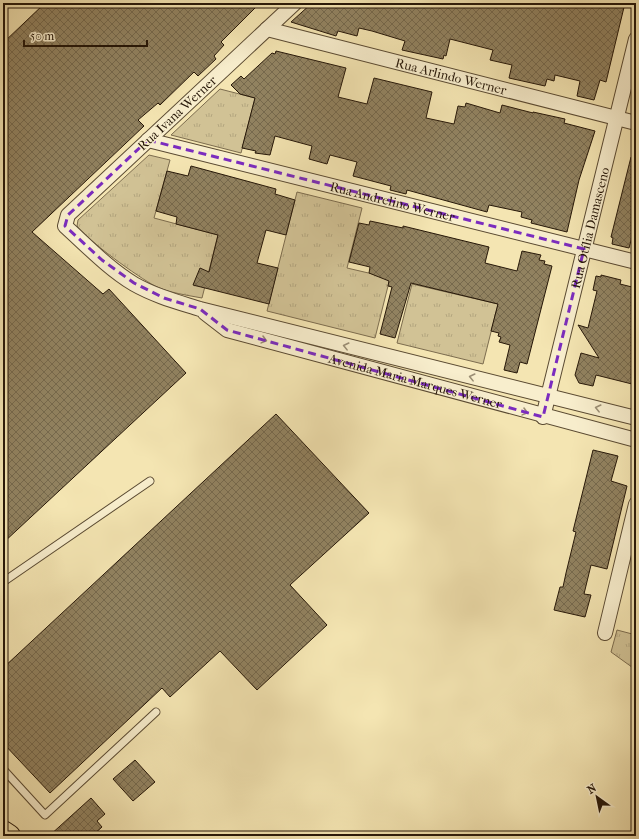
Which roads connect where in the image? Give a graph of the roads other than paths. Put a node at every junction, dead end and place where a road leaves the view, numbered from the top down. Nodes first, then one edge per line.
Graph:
1 (295, 3) edge
2 (267, 29) junction
3 (636, 39) edge
4 (616, 118) junction
5 (636, 123) edge
6 (148, 140) junction
7 (65, 226) joint
8 (584, 249) junction
9 (636, 262) edge
10 (200, 309) junction
11 (547, 396) junction
12 (542, 416) junction
13 (636, 418) edge
14 (636, 440) edge
15 (150, 481) dead end
16 (636, 504) edge
17 (3, 582) edge
18 (605, 633) dead end
19 (156, 712) dead end
20 (3, 769) edge
21 (3, 832) edge
22 (9, 836) edge

1 - 2 street, Rua Ivana Werner
2 - 4 street, Rua Arlindo Werner
2 - 6 street, Rua Ivana Werner
3 - 4 street, Rua Otília Damasceno
4 - 5 street, Rua Arlindo Werner
4 - 8 street, Rua Otília Damasceno
6 - 7 street, Rua Ivana Werner
6 - 8 street, Rua Andrelino Werner
7 - 10 street, Avenida Maria Marques Werner
8 - 9 street, Rua Andrelino Werner
8 - 11 street, Rua Otília Damasceno
11 -> 10 street, Avenida Maria Marques Werner
10 -> 12 street, Avenida Maria Marques Werner
11 - 12 street, Rua Otília Damasceno
13 -> 11 street, Avenida Maria Marques Werner
12 - 14 street, Avenida Maria Marques Werner
15 - 17 lane
16 - 18 street
19 - 20 lane
21 - 22 main road

